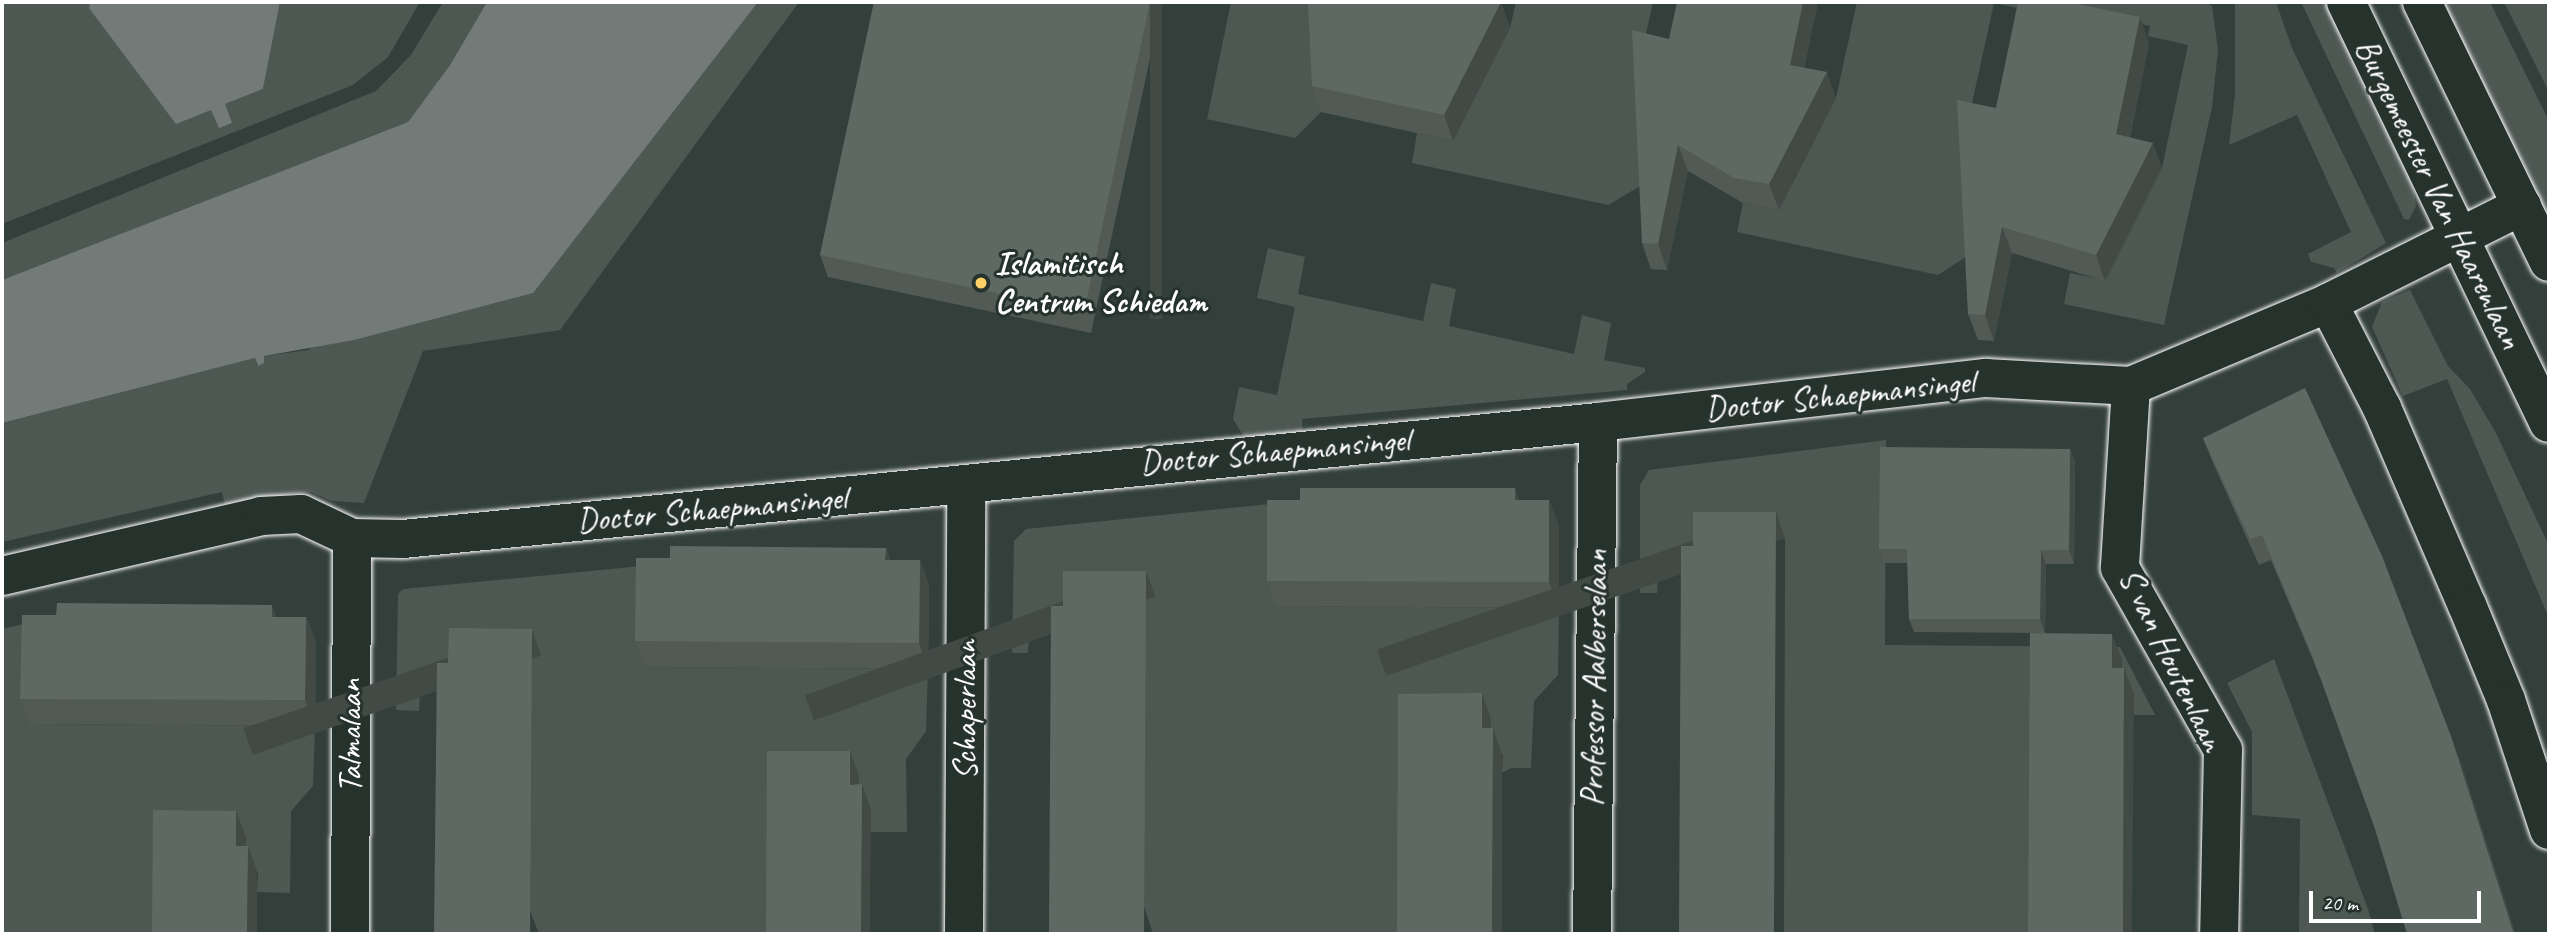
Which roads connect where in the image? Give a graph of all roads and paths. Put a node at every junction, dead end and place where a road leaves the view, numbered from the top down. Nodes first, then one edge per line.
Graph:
1 (2346, 2) edge
2 (2422, 2) edge
3 (2522, 206) junction
4 (2458, 238) junction
5 (2549, 262) edge
6 (2328, 303) junction
7 (2131, 386) junction
8 (1598, 422) junction
9 (2549, 422) edge
10 (966, 486) junction
11 (352, 538) junction
12 (2, 576) edge
13 (2549, 830) edge
14 (351, 934) edge
15 (964, 934) edge
16 (1592, 934) edge
17 (2219, 934) edge

1 - 4 street, Burgemeester Van Haarenlaan
2 - 3 street
3 - 4 street, Doctor Schaepmansingel
3 - 5 street
4 - 6 street, Doctor Schaepmansingel
4 - 9 street, Burgemeester Van Haarenlaan
6 - 7 street, Doctor Schaepmansingel
6 - 13 street
7 - 8 street, Doctor Schaepmansingel
7 - 17 street, S van Houtenlaan
8 - 10 street, Doctor Schaepmansingel
8 - 16 street, Professor Aalberselaan
10 - 11 street, Doctor Schaepmansingel
10 - 15 street, Schaperlaan
11 - 12 street, Doctor Schaepmansingel
11 - 14 street, Talmalaan

